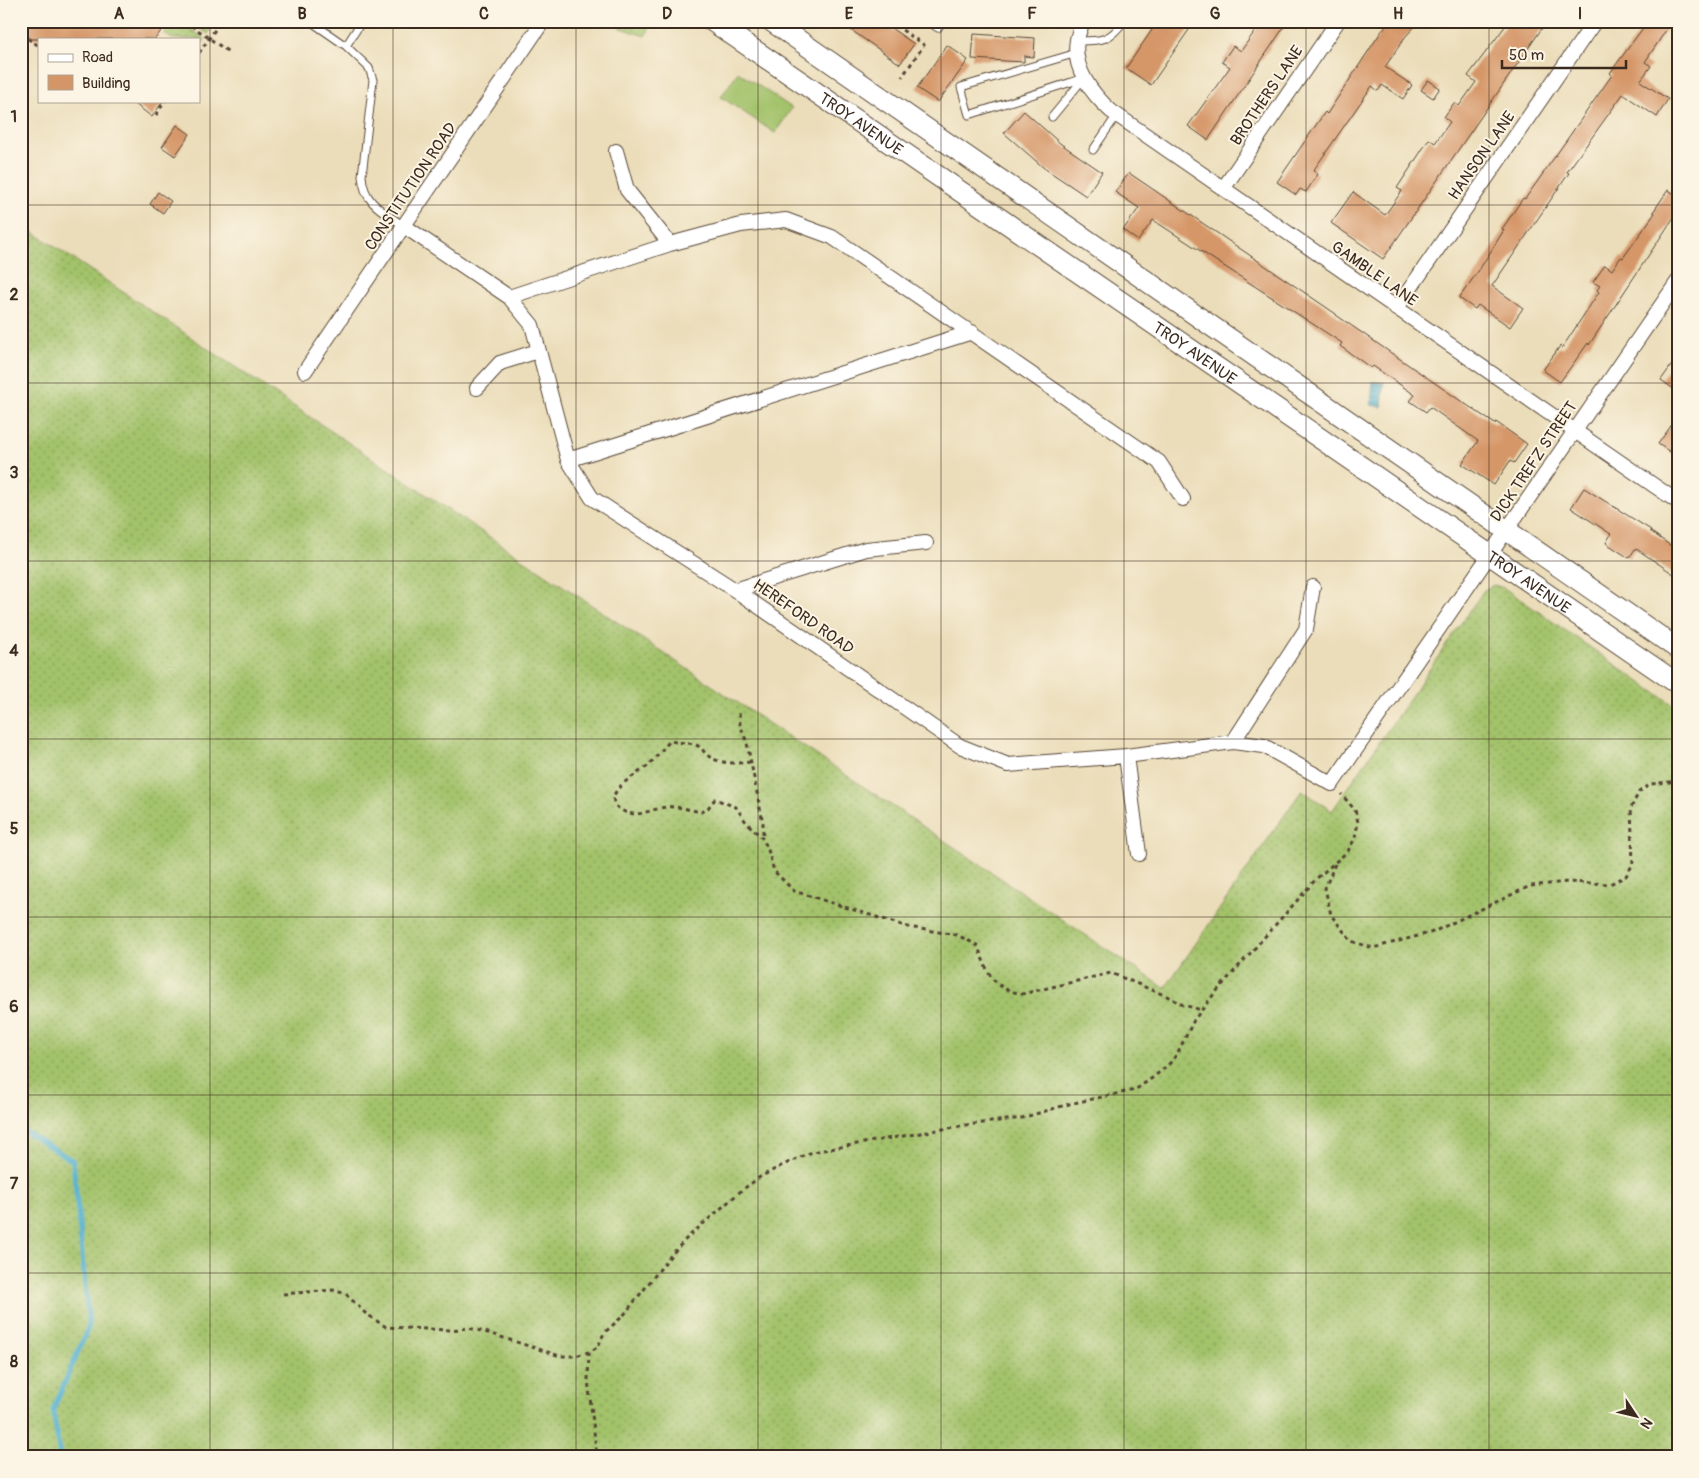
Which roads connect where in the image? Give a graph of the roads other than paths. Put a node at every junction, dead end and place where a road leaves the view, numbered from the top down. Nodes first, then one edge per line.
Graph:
1 (310, 21) edge
2 (362, 21) edge
3 (543, 21) edge
4 (712, 21) edge
5 (772, 21) edge
6 (927, 21) edge
7 (943, 21) edge
8 (1083, 21) edge
9 (1124, 21) edge
10 (1338, 21) edge
11 (1595, 21) edge
12 (346, 46) junction
13 (1077, 47) junction
14 (1084, 78) junction
15 (1118, 115) junction
16 (1052, 117) dead end
17 (616, 150) dead end
18 (1093, 150) dead end
19 (1223, 189) junction
20 (404, 226) junction
21 (670, 244) junction
22 (1678, 281) edge
23 (509, 297) junction
24 (1396, 309) junction
25 (972, 332) junction
26 (538, 351) junction
27 (304, 371) dead end
28 (477, 388) dead end
29 (1575, 431) junction
30 (568, 460) junction
31 (1182, 499) dead end
32 (1678, 502) edge
33 (1506, 532) junction
34 (926, 543) dead end
35 (1490, 555) junction
36 (1313, 587) dead end
37 (735, 590) junction
38 (1678, 649) edge
39 (1678, 684) edge
40 (1233, 742) junction
41 (1126, 756) junction
42 (1332, 784) joint
43 (1138, 854) dead end

1 - 12 lane
2 - 12 lane
3 - 20 street, CONSTITUTION ROAD
4 - 35 main road, TROY AVENUE
5 - 33 main road, TROY AVENUE
6 - 7 lane
8 - 13 street
9 - 13 lane
10 - 19 street, BROTHERS LANE
11 - 24 street, HANSON LANE
12 - 20 lane
13 - 14 street, GAMBLE LANE
13 - 14 lane
14 - 15 street, GAMBLE LANE
14 - 16 lane
15 - 18 lane
15 - 19 street, GAMBLE LANE
17 - 21 street
19 - 24 street, GAMBLE LANE
20 - 23 street, HEREFORD ROAD
20 - 27 street, CONSTITUTION ROAD
21 - 23 street
21 - 25 street
22 - 29 street, DICK TREFZ STREET
23 - 26 street, HEREFORD ROAD
24 - 29 street, GAMBLE LANE
25 - 30 street
25 - 31 street
26 - 28 street
26 - 30 street, HEREFORD ROAD
29 - 32 street, GAMBLE LANE
29 - 33 street, DICK TREFZ STREET
30 - 37 street, HEREFORD ROAD
33 - 35 street, DICK TREFZ STREET
33 - 38 main road, TROY AVENUE
34 - 37 street
35 - 39 main road, TROY AVENUE
35 - 42 street, DICK TREFZ STREET
36 - 40 street
37 - 41 street, HEREFORD ROAD
40 - 41 street, HEREFORD ROAD
40 - 42 street, HEREFORD ROAD
41 - 43 street

